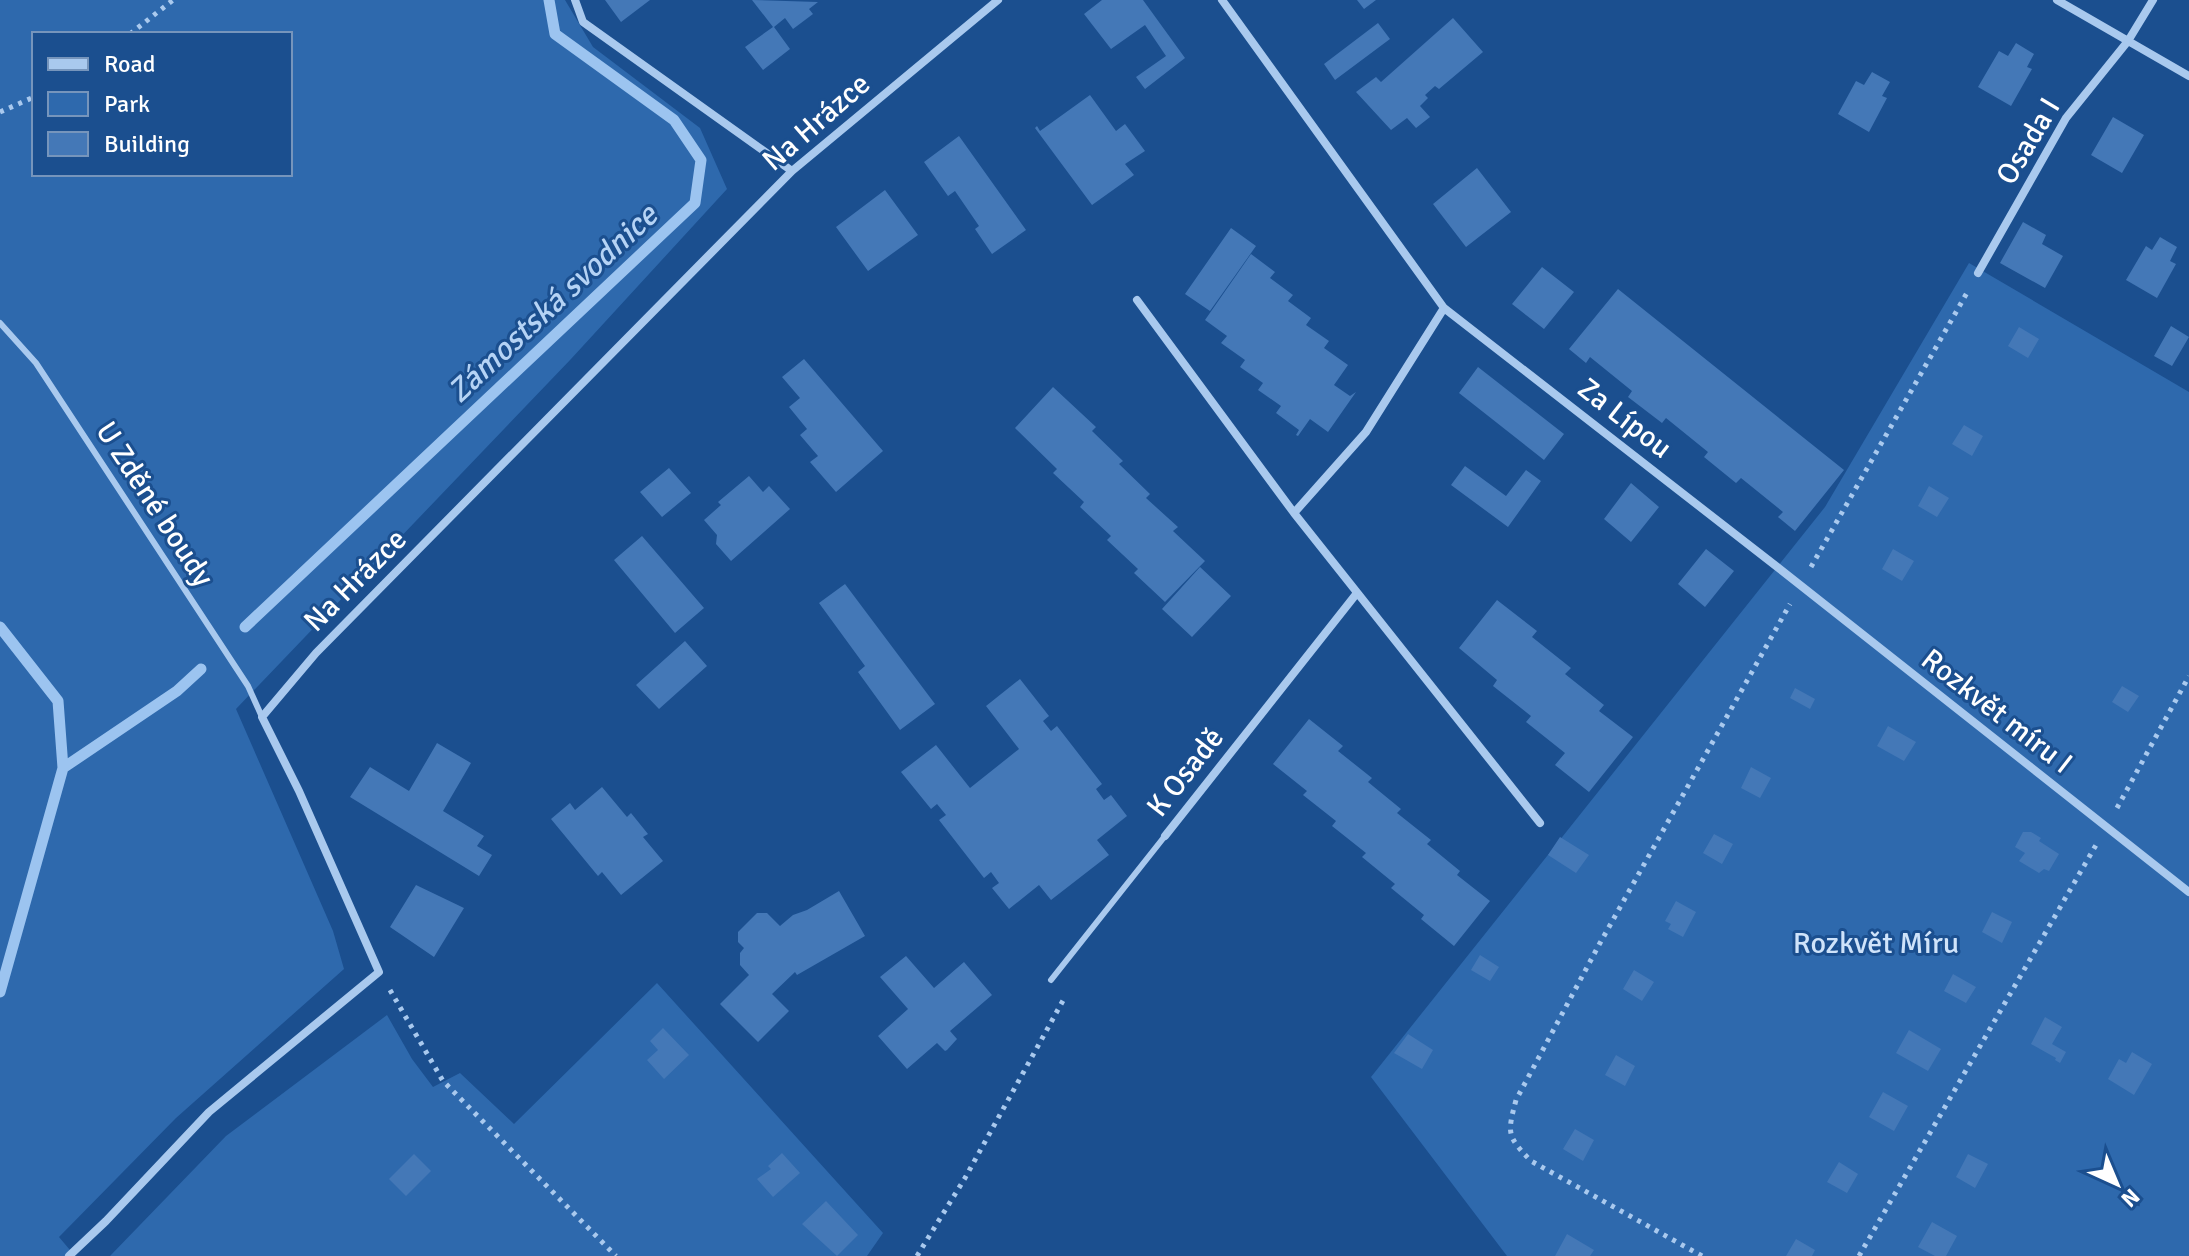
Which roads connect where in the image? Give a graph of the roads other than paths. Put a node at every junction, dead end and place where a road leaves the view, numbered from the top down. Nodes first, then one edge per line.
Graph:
1 (575, 0) edge
2 (998, 0) edge
3 (1222, 0) edge
4 (2057, 0) edge
5 (2153, 0) edge
6 (2128, 41) junction
7 (2189, 76) edge
8 (792, 171) junction
9 (1978, 273) road end
10 (1137, 300) dead end
11 (1444, 308) junction
12 (0, 323) edge
13 (1294, 513) junction
14 (1776, 566) joint
15 (1357, 593) junction
16 (262, 717) junction
17 (1540, 823) dead end
18 (1165, 836) joint
19 (2189, 892) edge
20 (1051, 980) dead end
21 (69, 1256) edge

1 - 8 street
2 - 8 street, Na Hrázce
3 - 11 street, Za Lípou
4 - 6 street
5 - 6 street, Osada I
6 - 7 street
6 - 9 street, Osada I
8 - 16 street, Na Hrázce
10 - 13 street
11 - 13 street
11 - 14 street, Za Lípou
12 - 16 lane, U Zděné boudy
13 - 15 street
14 - 19 street, Rozkvět míru I
15 - 17 street
15 - 18 street, K Osadě
16 - 21 street
18 - 20 lane, K Osadě

